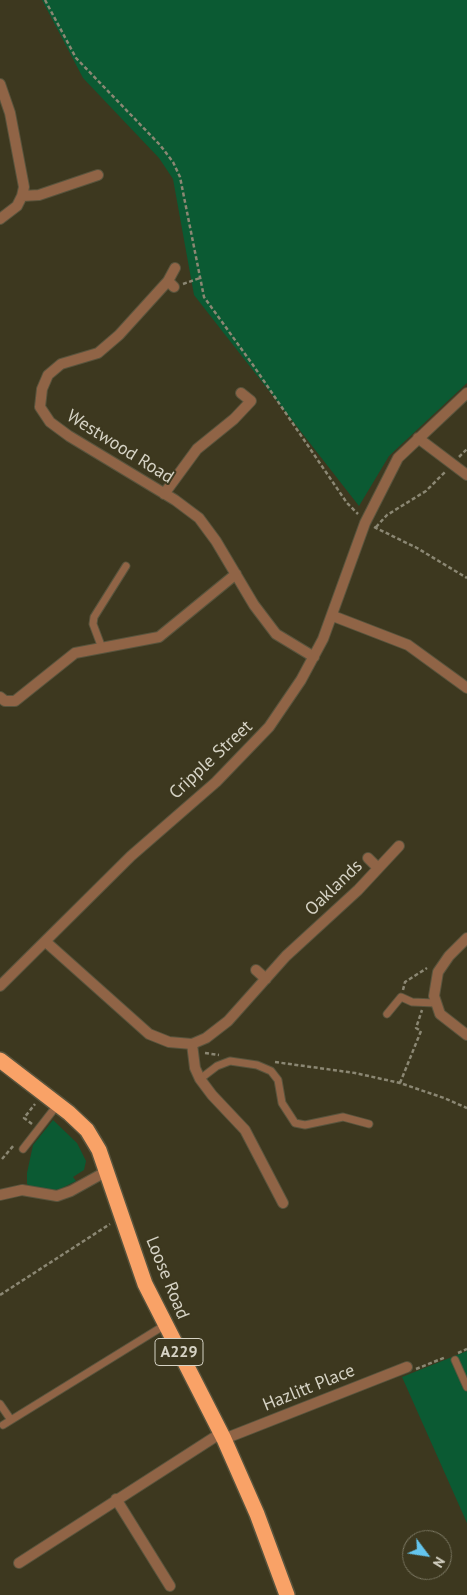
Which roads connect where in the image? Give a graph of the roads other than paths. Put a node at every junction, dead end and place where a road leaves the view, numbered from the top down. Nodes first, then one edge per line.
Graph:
1 (0, 84) edge
2 (98, 175) dead end
3 (22, 196) junction
4 (0, 219) edge
5 (176, 268) dead end
6 (241, 392) dead end
7 (467, 393) edge
8 (418, 438) junction
9 (467, 475) edge
10 (164, 494) junction
11 (126, 566) dead end
12 (236, 574) junction
13 (333, 616) junction
14 (102, 648) junction
15 (314, 657) junction
16 (467, 688) edge
17 (0, 697) edge
18 (399, 846) dead end
19 (368, 858) dead end
20 (378, 868) junction
21 (467, 938) edge
22 (46, 942) junction
23 (256, 970) dead end
24 (266, 979) junction
25 (0, 986) edge
26 (435, 1003) junction
27 (387, 1014) dead end
28 (467, 1035) edge
29 (192, 1048) junction
30 (0, 1060) edge
31 (200, 1079) junction
32 (58, 1104) junction
33 (369, 1124) dead end
34 (23, 1150) dead end
35 (107, 1171) junction
36 (270, 1180) junction
37 (260, 1185) dead end
38 (0, 1195) edge
39 (283, 1203) dead end
40 (165, 1325) junction
41 (454, 1356) road end
42 (406, 1367) road end
43 (467, 1387) edge
44 (0, 1404) edge
45 (10, 1420) junction
46 (3, 1425) dead end
47 (222, 1436) junction
48 (116, 1499) junction
49 (18, 1563) dead end
50 (170, 1586) dead end
51 (286, 1595) edge

1 - 3 street
2 - 3 street
3 - 4 street
5 - 10 street, Westwood Road
6 - 10 street
7 - 8 street, Cripple Street
8 - 9 street
8 - 13 street, Cripple Street
10 - 12 street, Westwood Road
11 - 14 lane
12 - 14 street
12 - 15 street, Westwood Road
13 - 15 street, Cripple Street
13 - 16 street
14 - 17 street
15 - 22 street, Cripple Street
18 - 20 street, Oaklands
19 - 20 street, Oaklands
20 - 24 street, Oaklands
21 - 26 street
22 - 25 street, Cripple Street
22 - 29 street
23 - 24 street
24 - 29 street, Oaklands
26 - 27 lane
26 - 28 street
29 - 31 street
30 - 32 highway, Loose Road / A229
31 - 33 lane
31 - 36 street
32 - 34 lane
32 - 35 highway, Loose Road / A229
35 - 38 street
35 - 40 highway, Loose Road / A229
36 - 37 street
36 - 39 street
40 - 45 lane
40 - 47 highway, Loose Road / A229
41 - 43 lane
42 - 47 street, Hazlitt Place
44 - 45 lane
45 - 46 lane
47 - 48 street, Hazlitt Place
47 - 51 highway, Loose Road / A229
48 - 49 street, Hazlitt Place
48 - 50 street

